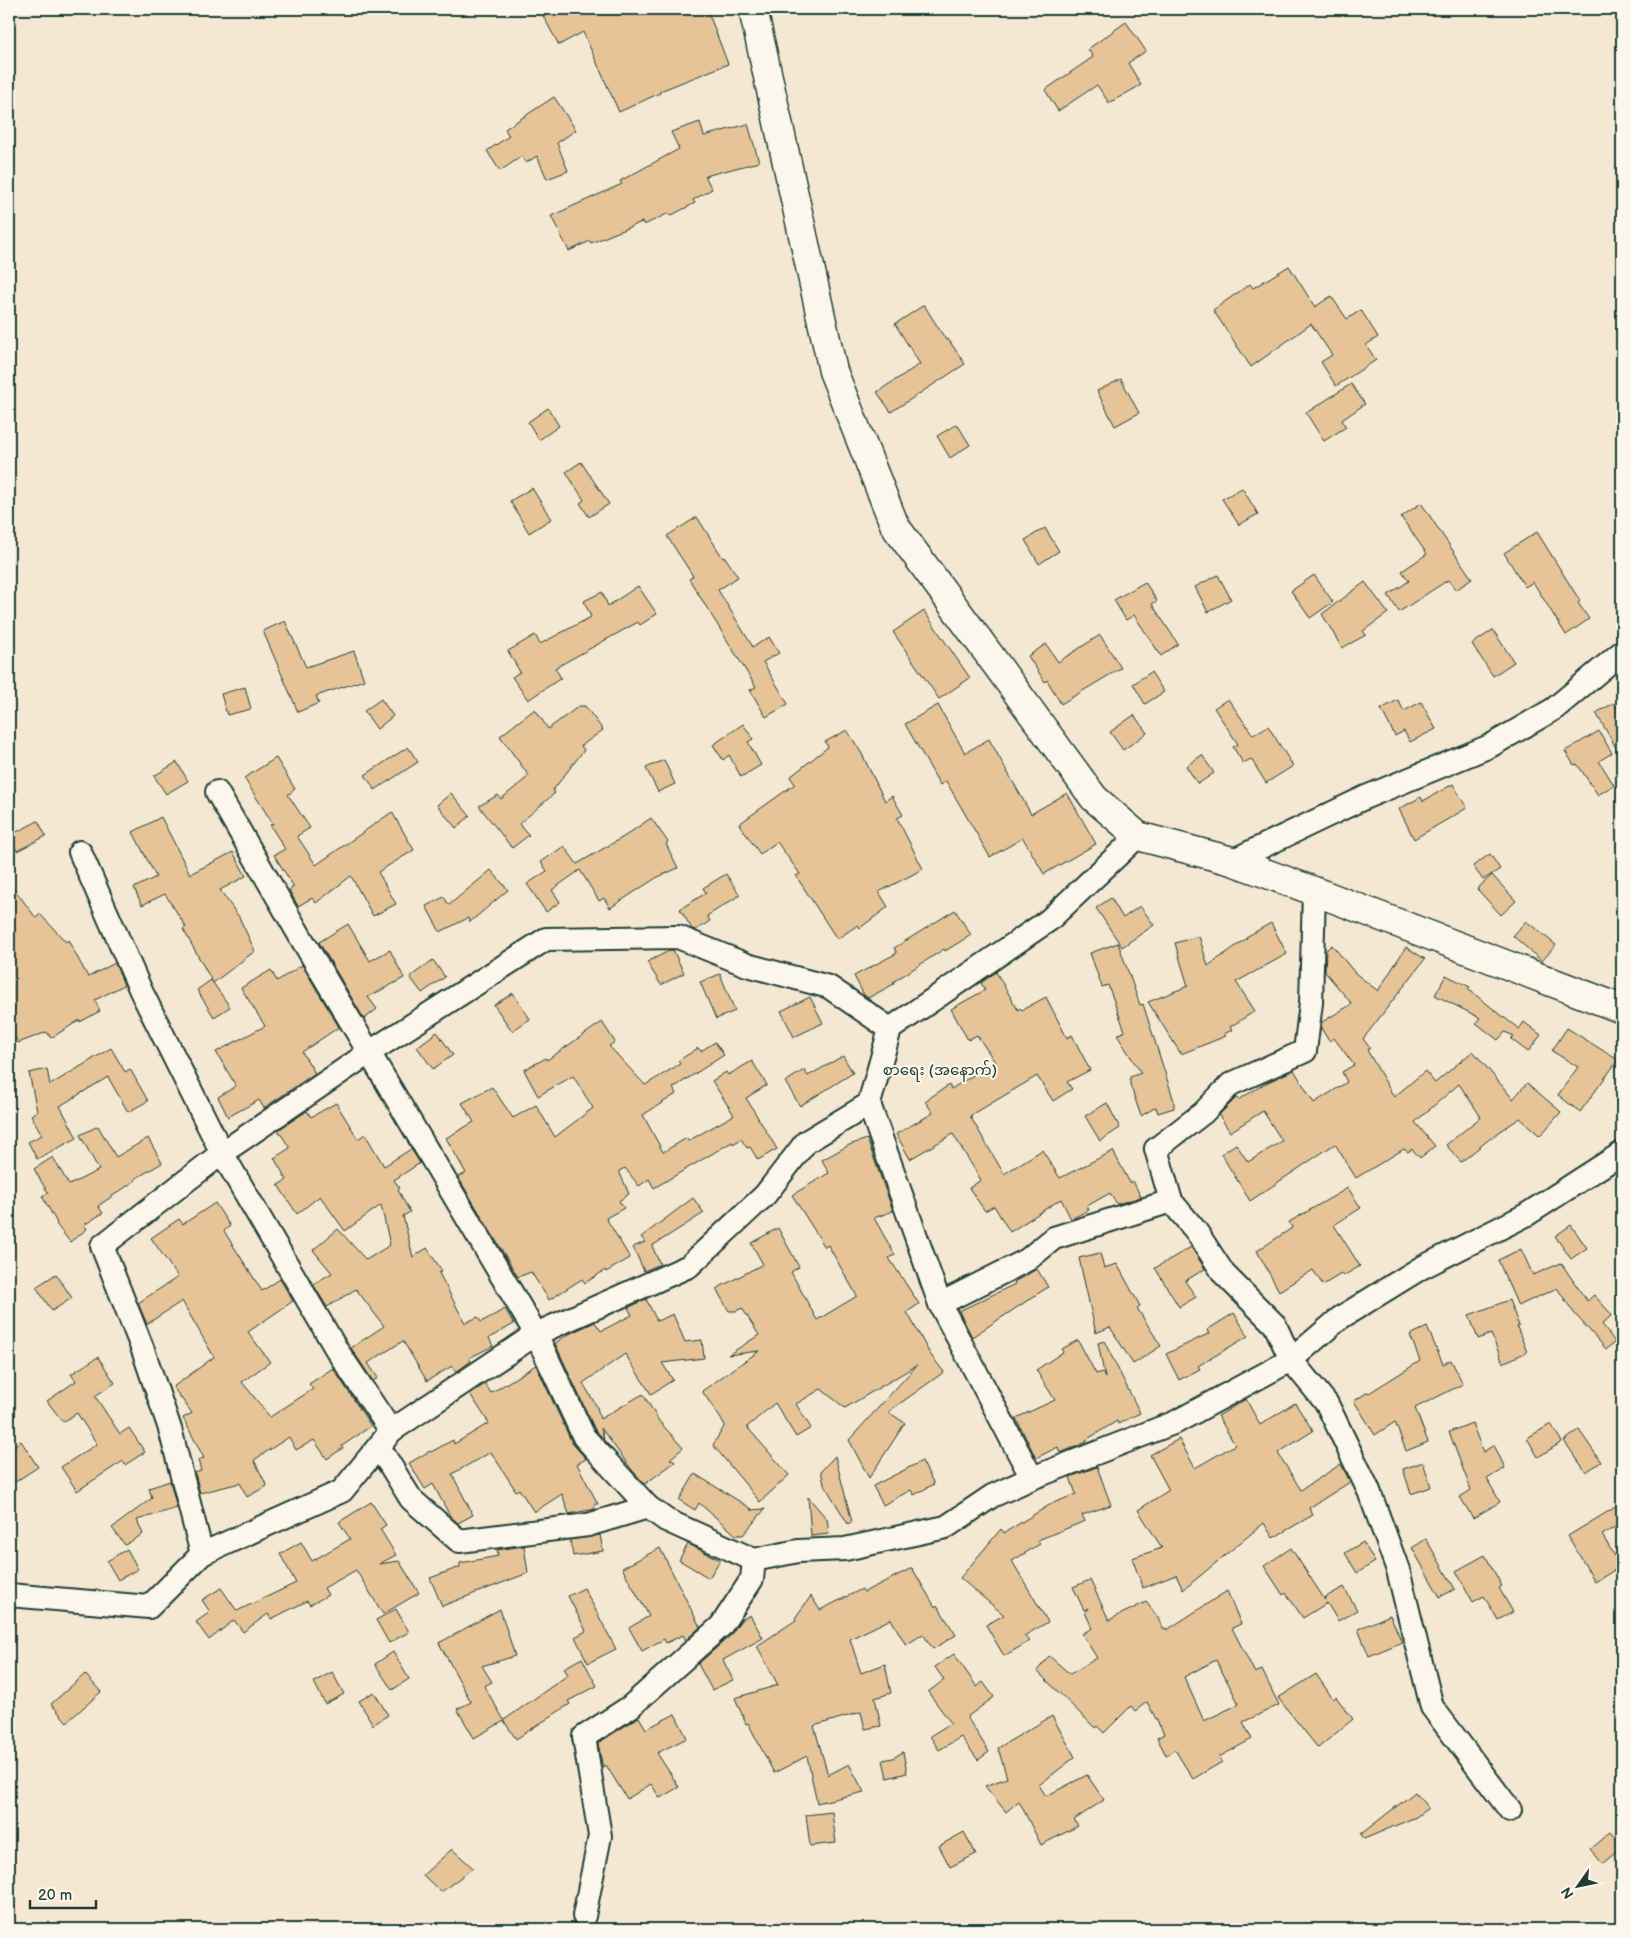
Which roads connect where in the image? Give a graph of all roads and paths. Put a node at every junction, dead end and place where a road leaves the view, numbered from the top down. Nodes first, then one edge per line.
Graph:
1 (753, 9) edge
2 (1622, 652) edge
3 (217, 792) dead end
4 (1138, 836) junction
5 (80, 852) dead end
6 (1232, 861) junction
7 (1314, 891) junction
8 (1622, 1009) edge
9 (890, 1029) junction
10 (370, 1052) junction
11 (869, 1104) junction
12 (222, 1153) junction
13 (1622, 1153) edge
14 (1171, 1201) junction
15 (940, 1304) junction
16 (536, 1334) junction
17 (1292, 1360) junction
18 (391, 1432) junction
19 (1032, 1478) junction
20 (648, 1507) junction
21 (202, 1554) junction
22 (754, 1560) junction
23 (9, 1595) edge
24 (1510, 1810) dead end
25 (584, 1916) dead end

1 - 4 street
2 - 6 street
3 - 10 street
4 - 6 street
4 - 9 street
5 - 12 street
6 - 7 street
7 - 8 street
7 - 14 street
9 - 10 street
9 - 11 street
10 - 12 street
10 - 16 street
11 - 15 street
11 - 16 street
12 - 18 street
12 - 21 street
13 - 17 street
14 - 15 street
14 - 17 street
15 - 19 street
16 - 18 street
16 - 20 street
17 - 19 street
17 - 24 street
18 - 20 street
18 - 21 street
19 - 22 street
20 - 22 street
21 - 23 street
22 - 25 street

